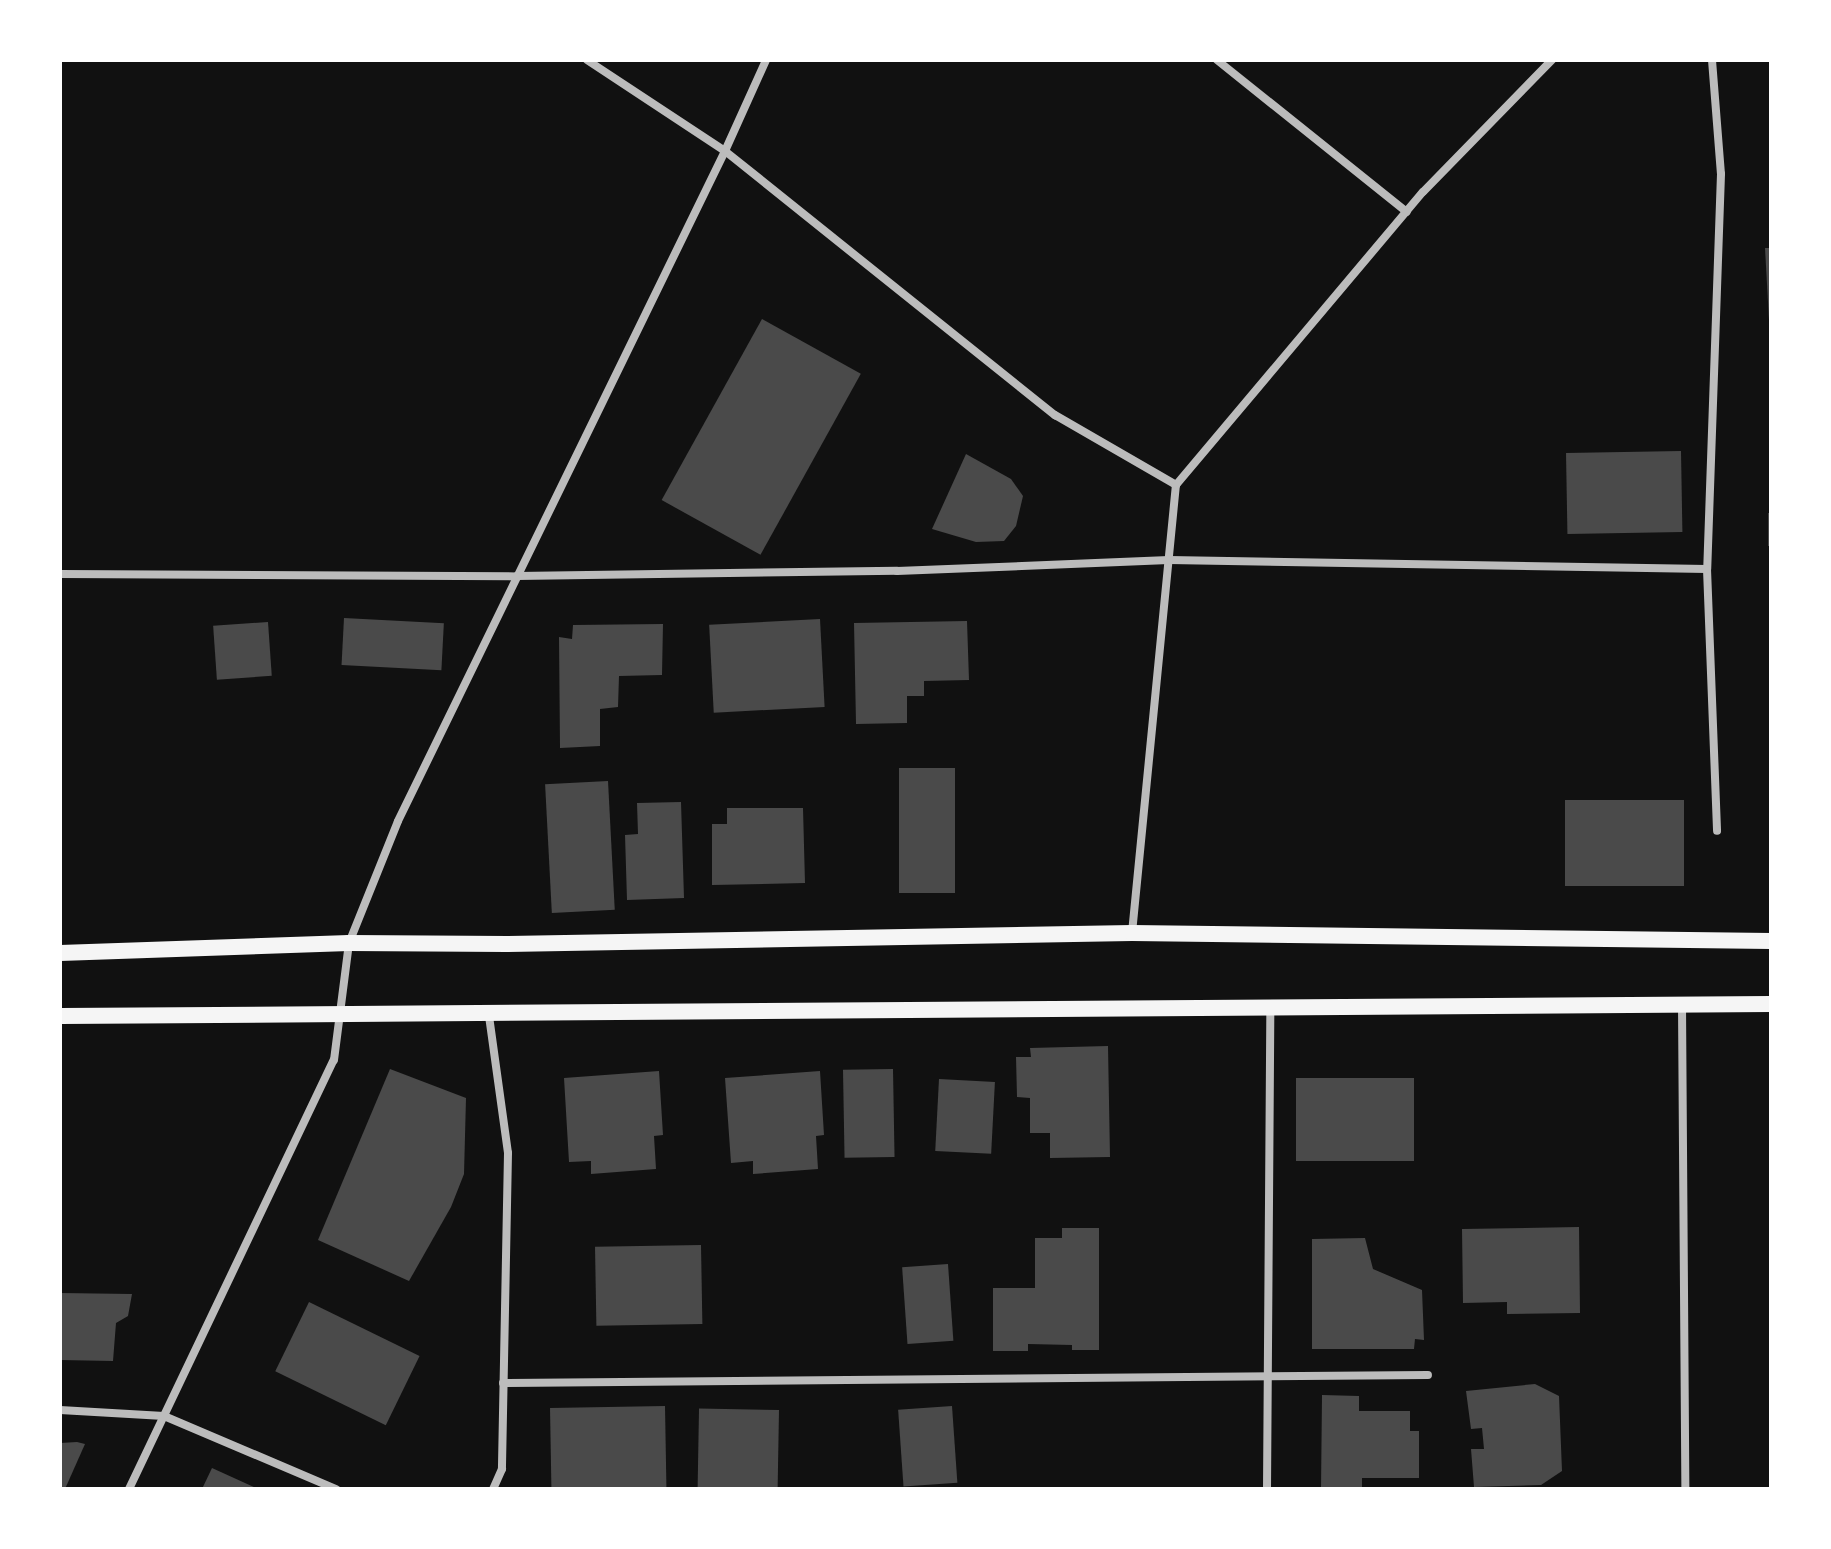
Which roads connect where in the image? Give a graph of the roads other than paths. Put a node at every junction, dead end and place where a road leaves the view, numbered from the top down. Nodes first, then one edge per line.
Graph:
1 (587, 60) edge
2 (766, 60) edge
3 (1217, 60) edge
4 (1552, 60) edge
5 (1712, 60) edge
6 (725, 151) junction
7 (1407, 212) junction
8 (1176, 485) junction
9 (1169, 560) junction
10 (1707, 569) junction
11 (60, 574) edge
12 (517, 576) junction
13 (1717, 831) dead end
14 (1132, 933) junction
15 (1771, 941) edge
16 (349, 943) junction
17 (60, 953) edge
18 (1771, 1004) edge
19 (1682, 1005) junction
20 (1270, 1010) junction
21 (60, 1016) edge
22 (340, 1016) junction
23 (489, 1016) junction
24 (1428, 1375) dead end
25 (1266, 1376) junction
26 (503, 1383) junction
27 (60, 1410) edge
28 (164, 1416) junction
29 (129, 1489) edge
30 (336, 1489) edge
31 (493, 1489) edge
32 (1267, 1489) edge
33 (1685, 1489) edge

1 - 6 street
2 - 6 street
3 - 7 street
4 - 7 street
5 - 10 street
6 - 8 street
6 - 12 street
7 - 8 street
8 - 9 street
9 - 10 street
9 - 12 street
9 - 14 street
10 - 13 street
11 - 12 street
12 - 16 street
14 - 15 main road
14 - 16 main road
16 - 17 main road
16 - 22 street
18 - 19 main road
19 - 20 main road
19 - 33 street
20 - 23 main road
20 - 25 street
21 - 22 main road
22 - 23 main road
22 - 28 street
23 - 26 street
24 - 25 street
25 - 26 street
25 - 32 street
26 - 31 street
27 - 28 street
28 - 29 street
28 - 30 street

